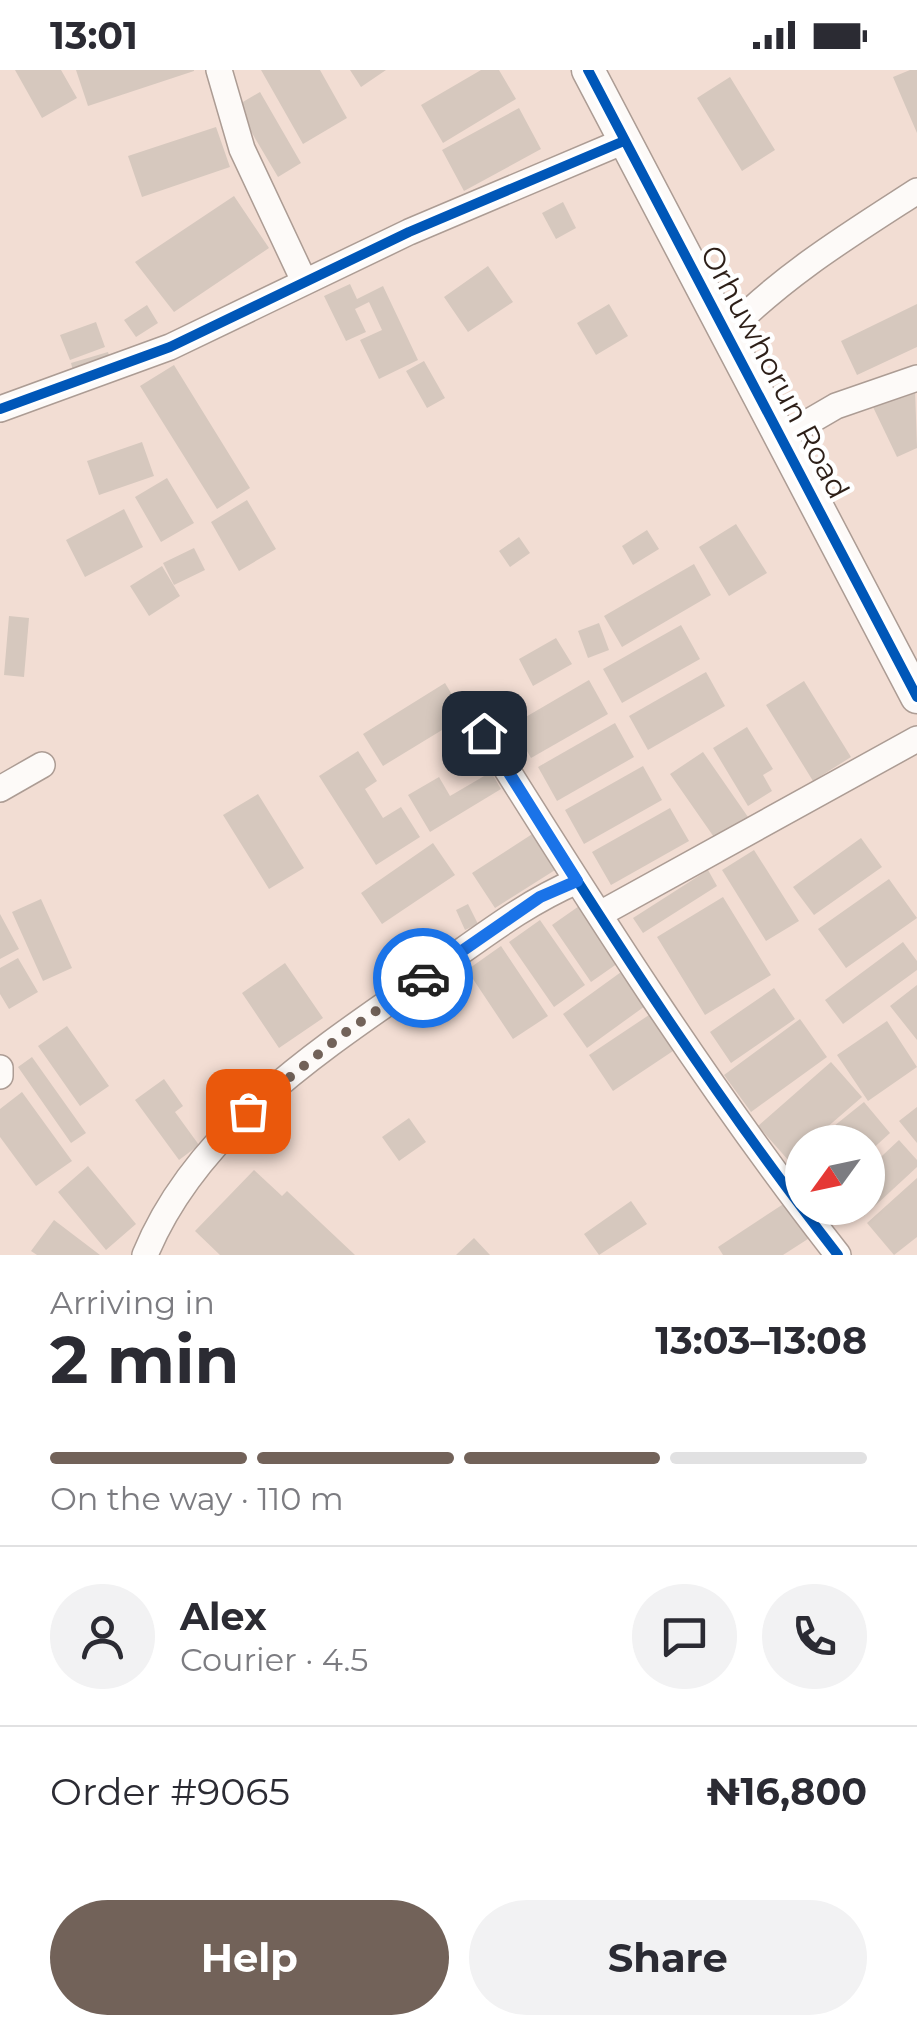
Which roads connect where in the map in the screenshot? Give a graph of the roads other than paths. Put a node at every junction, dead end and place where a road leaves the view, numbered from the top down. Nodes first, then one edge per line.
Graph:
1 (219, 70) edge
2 (588, 70) edge
3 (624, 141) junction
4 (917, 191) edge
5 (304, 282) junction
6 (728, 332) junction
7 (917, 378) edge
8 (0, 410) edge
9 (781, 438) junction
10 (917, 697) edge
11 (484, 733) dead end
12 (917, 739) edge
13 (42, 765) dead end
14 (0, 789) edge
15 (577, 881) junction
16 (600, 914) junction
17 (145, 1255) edge
18 (838, 1255) edge

1 - 5 street
2 - 3 street, Orhuwhorun Road
3 - 5 street
3 - 6 street, Orhuwhorun Road
4 - 6 street
5 - 8 street
6 - 9 street, Orhuwhorun Road
7 - 9 street
9 - 10 street, Orhuwhorun Road
11 - 15 street
12 - 16 street
13 - 14 street
15 - 16 street
15 - 17 street
16 - 18 street

